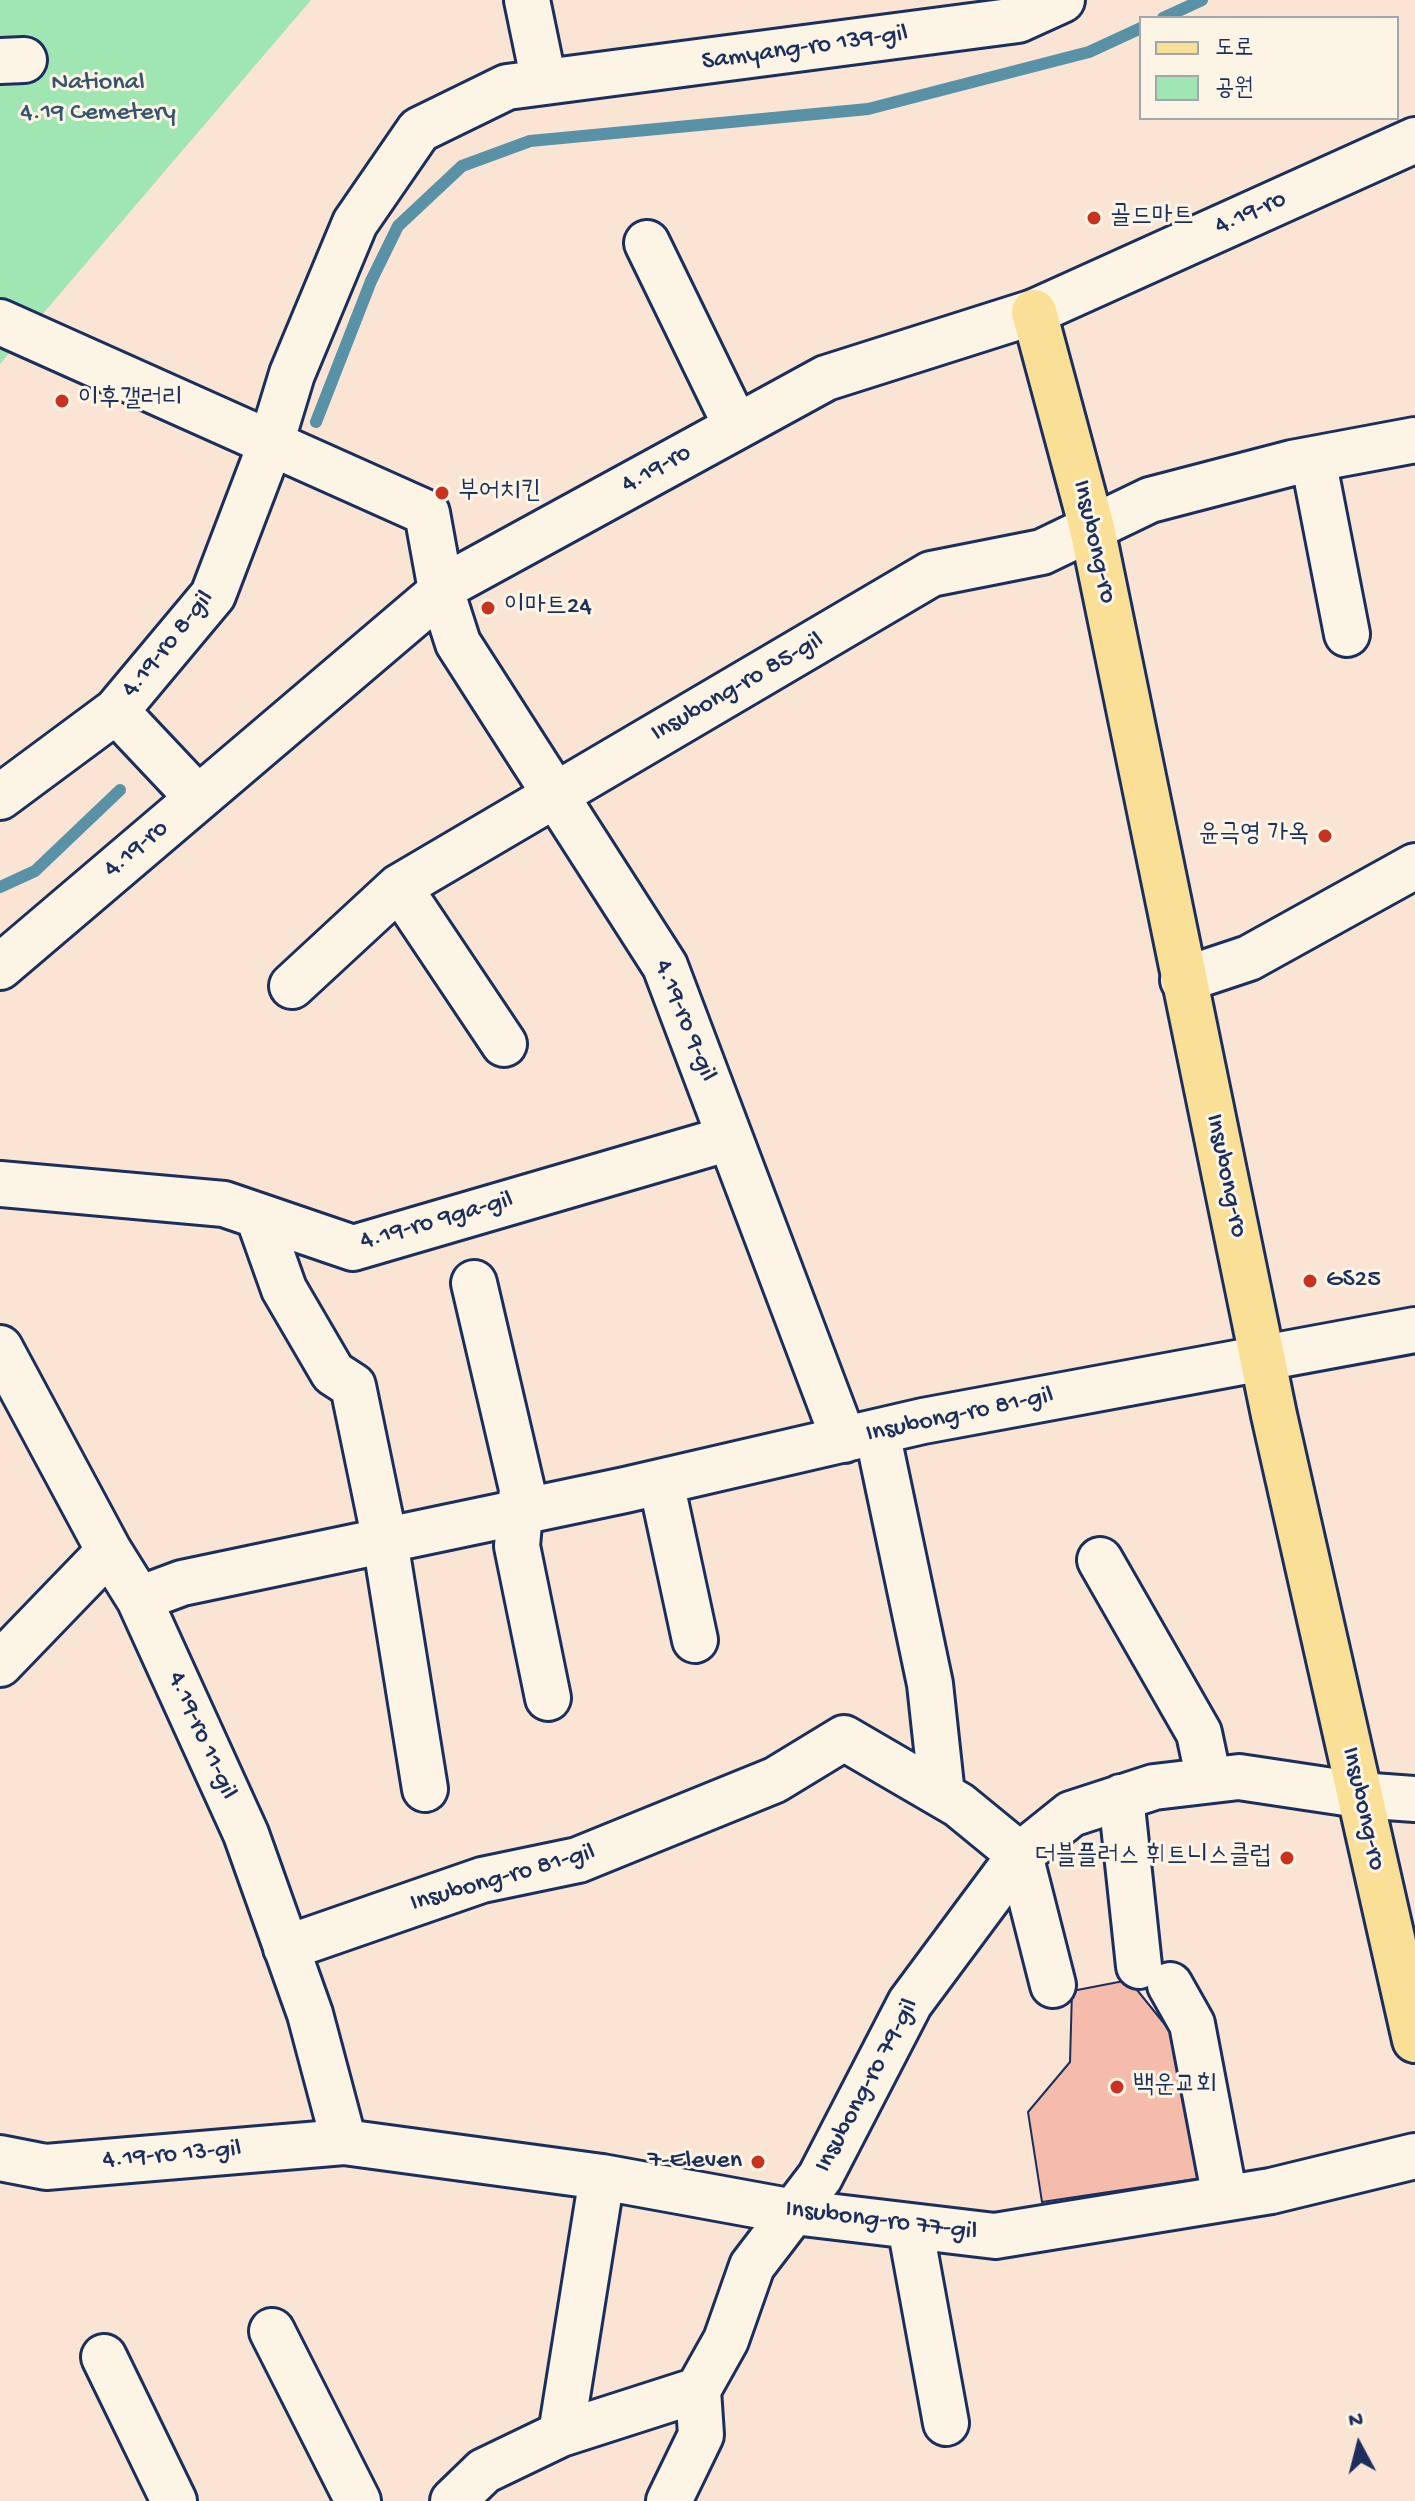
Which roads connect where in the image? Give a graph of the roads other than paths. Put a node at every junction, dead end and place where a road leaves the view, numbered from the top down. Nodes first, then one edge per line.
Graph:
1 (527, 0) edge
2 (1062, 0) edge
3 (544, 82) junction
4 (1415, 140) edge
5 (647, 243) dead end
6 (1034, 312) junction
7 (0, 322) edge
8 (736, 426) junction
9 (1415, 440) edge
10 (271, 443) junction
11 (1313, 459) junction
12 (1092, 528) junction
13 (441, 590) junction
14 (1347, 634) dead end
15 (116, 711) junction
16 (556, 795) junction
17 (0, 797) edge
18 (198, 798) junction
19 (1415, 866) edge
20 (399, 887) junction
21 (0, 967) edge
22 (1183, 980) junction
23 (292, 986) dead end
24 (504, 1044) dead end
25 (730, 1138) junction
26 (0, 1184) edge
27 (258, 1216) junction
28 (474, 1283) dead end
29 (1415, 1330) edge
30 (1, 1353) edge
31 (1262, 1357) junction
32 (860, 1436) junction
33 (661, 1482) junction
34 (517, 1513) junction
35 (385, 1541) junction
36 (109, 1551) junction
37 (1100, 1560) dead end
38 (139, 1599) junction
39 (695, 1640) dead end
40 (0, 1664) edge
41 (548, 1698) dead end
42 (1209, 1780) junction
43 (425, 1789) dead end
44 (942, 1795) junction
45 (1359, 1795) junction
46 (1121, 1797) junction
47 (1415, 1799) edge
48 (1020, 1855) junction
49 (286, 1948) junction
50 (1053, 1985) dead end
51 (1415, 2040) edge
52 (344, 2142) junction
53 (1415, 2156) edge
54 (0, 2158) edge
55 (602, 2177) junction
56 (1225, 2198) junction
57 (794, 2212) junction
58 (910, 2226) junction
59 (272, 2331) dead end
60 (104, 2357) dead end
61 (698, 2390) junction
62 (946, 2423) dead end
63 (561, 2434) junction
64 (174, 2501) edge
65 (358, 2501) edge
66 (453, 2501) edge
67 (669, 2501) edge

1 - 3 street
2 - 3 street, Samyang-ro 139-gil
3 - 10 street, Samyang-ro 139-gil
4 - 6 street, 4.19-ro
5 - 8 street
6 - 8 street, 4.19-ro
6 - 12 main road, Insubong-ro
7 - 10 street
8 - 13 street, 4.19-ro
9 - 11 street, Insubong-ro 85-gil
10 - 13 street
10 - 15 street, 4.19-ro 8-gil
11 - 12 street, Insubong-ro 85-gil
11 - 14 street
12 - 16 street, Insubong-ro 85-gil
12 - 22 main road, Insubong-ro
13 - 16 street, 4.19-ro 9-gil
13 - 18 street, 4.19-ro
15 - 17 street, 4.19-ro 8-gil
15 - 18 street
16 - 20 street, Insubong-ro 85-gil
16 - 25 street, 4.19-ro 9-gil
18 - 21 street, 4.19-ro
19 - 22 street
20 - 23 street, Insubong-ro 85-gil
20 - 24 street
22 - 31 main road, Insubong-ro
25 - 27 street, 4.19-ro 9ga-gil
25 - 32 street, 4.19-ro 9-gil
26 - 27 street, 4.19-ro 9ga-gil
27 - 35 street
28 - 34 street
29 - 31 street, Insubong-ro 81-gil
30 - 36 street, 4.19-ro 11-gil
31 - 32 street, Insubong-ro 81-gil
31 - 45 main road, Insubong-ro
32 - 33 street, Insubong-ro 81-gil
32 - 44 street
33 - 34 street, Insubong-ro 81-gil
33 - 39 street
34 - 35 street, Insubong-ro 81-gil
34 - 41 street
35 - 38 street, Insubong-ro 81-gil
35 - 43 street
36 - 38 street, 4.19-ro 11-gil
36 - 40 street
37 - 42 street
38 - 49 street, 4.19-ro 11-gil
42 - 45 street, Insubong-ro 79-gil
42 - 46 street, Insubong-ro 79-gil
44 - 48 street
44 - 49 street, Insubong-ro 81-gil
45 - 47 street, Insubong-ro 79-gil
45 - 51 main road, Insubong-ro
46 - 48 street, Insubong-ro 79-gil
46 - 56 street
48 - 50 street
48 - 57 street, Insubong-ro 79-gil
49 - 52 street, 4.19-ro 11-gil
52 - 54 street, 4.19-ro 13-gil
52 - 55 street, Insubong-ro 77-gil
53 - 56 street, Insubong-ro 77-gil
55 - 57 street, Insubong-ro 77-gil
55 - 63 street
56 - 58 street, Insubong-ro 77-gil
57 - 58 street, Insubong-ro 77-gil
57 - 61 street, Insubong-ro 79-gil
58 - 62 street
59 - 65 street
60 - 64 street
61 - 63 street
61 - 67 street
63 - 66 street

